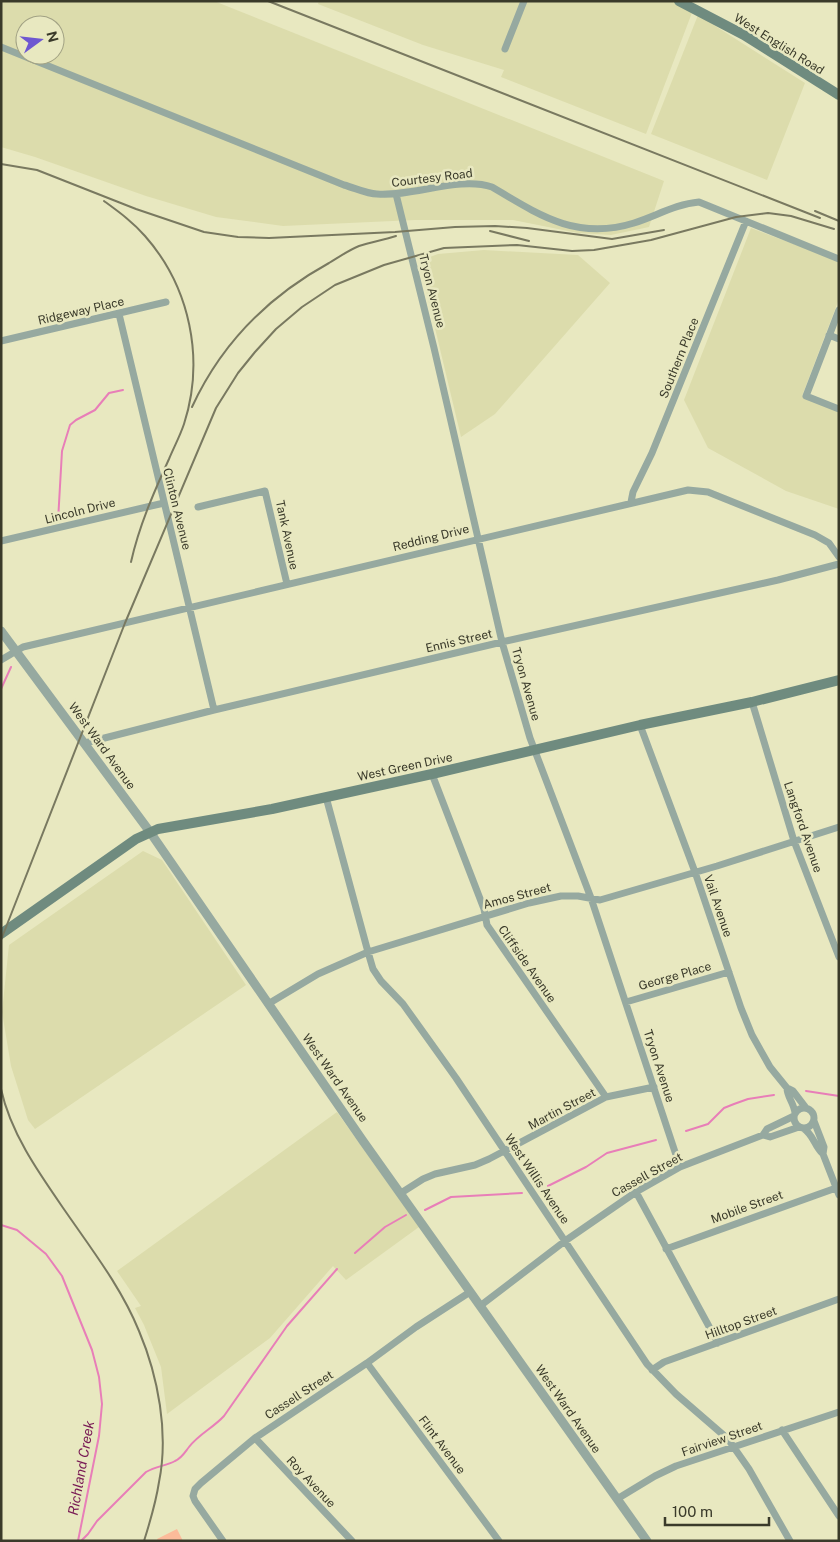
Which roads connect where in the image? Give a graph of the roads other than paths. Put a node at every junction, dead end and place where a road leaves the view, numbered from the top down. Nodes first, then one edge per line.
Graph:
1 (524, 1) edge
2 (679, 1) edge
3 (1, 47) edge
4 (505, 49) dead end
5 (839, 95) edge
6 (396, 194) junction
7 (746, 221) junction
8 (839, 259) edge
9 (166, 302) dead end
10 (839, 310) edge
11 (119, 314) junction
12 (829, 335) junction
13 (839, 339) edge
14 (1, 341) edge
15 (839, 409) edge
16 (631, 502) junction
17 (164, 503) junction
18 (198, 507) dead end
19 (478, 538) junction
20 (1, 542) edge
21 (839, 557) edge
22 (839, 564) edge
23 (287, 584) junction
24 (190, 608) junction
25 (1, 631) edge
26 (502, 642) junction
27 (16, 651) junction
28 (1, 660) edge
29 (839, 680) edge
30 (752, 702) junction
31 (214, 710) junction
32 (640, 725) junction
33 (84, 743) junction
34 (535, 750) junction
35 (432, 774) junction
36 (326, 797) junction
37 (839, 827) edge
38 (150, 832) junction
39 (794, 841) junction
40 (695, 872) junction
41 (591, 898) junction
42 (485, 916) junction
43 (1, 934) edge
44 (836, 944) edge
45 (368, 952) junction
46 (839, 957) edge
47 (729, 972) junction
48 (626, 1002) junction
49 (268, 1004) junction
50 (654, 1087) junction
51 (787, 1088) junction
52 (606, 1097) junction
53 (806, 1108) junction
54 (794, 1115) junction
55 (814, 1120) junction
56 (801, 1128) junction
57 (763, 1135) junction
58 (505, 1151) junction
59 (823, 1154) junction
60 (680, 1167) junction
61 (836, 1188) junction
62 (636, 1192) junction
63 (401, 1193) junction
64 (839, 1195) edge
65 (565, 1241) junction
66 (666, 1249) junction
67 (470, 1292) junction
68 (839, 1300) edge
69 (480, 1306) junction
70 (718, 1343) junction
71 (367, 1363) junction
72 (652, 1370) junction
73 (839, 1412) edge
74 (782, 1430) junction
75 (255, 1438) junction
76 (734, 1447) junction
77 (617, 1499) junction
78 (839, 1516) edge
79 (223, 1541) edge
80 (352, 1541) edge
81 (499, 1541) edge
82 (647, 1541) edge
83 (790, 1541) edge

1 - 4 street
2 - 5 main road, West English Road
3 - 6 street, Courtesy Road
6 - 7 street, Courtesy Road
6 - 19 street, Tryon Avenue
7 - 8 street, Courtesy Road
7 - 16 street, Southern Place
9 - 11 street, Ridgeway Place
10 - 12 street
11 - 14 street, Ridgeway Place
11 - 17 street, Clinton Avenue
12 - 13 street
12 - 15 street
16 - 19 street, Redding Drive
16 - 21 street, Redding Drive
17 - 20 street, Lincoln Drive
17 - 24 street, Clinton Avenue
18 - 23 street, Tank Avenue
19 - 23 street, Redding Drive
19 - 26 street, Tryon Avenue
22 - 26 street, Ennis Street
23 - 24 street, Redding Drive
24 - 27 street, Redding Drive
24 - 31 street, Clinton Avenue
25 - 27 street, West Ward Avenue
26 - 31 street, Ennis Street
26 - 34 street, Tryon Avenue
27 - 28 street, Redding Drive
27 - 33 street, West Ward Avenue
29 - 30 main road, West Green Drive
30 - 32 main road, West Green Drive
30 - 39 street, Langford Avenue
31 - 33 street, Ennis Street
32 - 34 main road, West Green Drive
32 - 40 street, Vail Avenue
33 - 38 street, West Ward Avenue
34 - 35 main road, West Green Drive
34 - 41 street, Tryon Avenue
35 - 36 main road, West Green Drive
35 - 42 street, Cliffside Avenue
36 - 38 main road, West Green Drive
36 - 45 street, West Willis Avenue
37 - 39 street, Amos Street
38 - 43 main road, West Green Drive
38 - 49 street, West Ward Avenue
39 - 40 street, Amos Street
39 - 44 street, Langford Avenue
40 - 41 street, Amos Street
40 - 47 street, Vail Avenue
41 - 42 street, Amos Street
41 - 48 street, Tryon Avenue
42 - 45 street, Amos Street
42 - 52 street, Cliffside Avenue
44 - 46 street, Langford Avenue
45 - 49 street, Amos Street
45 - 58 street, West Willis Avenue
47 - 48 street, George Place
47 - 51 street, Vail Avenue
48 - 50 street, Tryon Avenue
49 - 63 street, West Ward Avenue
50 - 52 street, Martin Street
50 - 60 street, Tryon Avenue
51 - 53 street, Vail Avenue
51 - 54 street, Vail Avenue
52 - 58 street, Martin Street
53 - 54 street
53 - 55 street
54 - 56 street
54 - 57 street, Cassell Street
55 - 56 street
55 - 59 street
56 - 57 street, Cassell Street
56 - 59 street
57 - 60 street, Cassell Street
58 - 63 street, Martin Street
58 - 65 street, West Willis Avenue
59 - 61 street
60 - 62 street, Cassell Street
61 - 64 street
61 - 66 street, Mobile Street
62 - 65 street, Cassell Street
62 - 66 street
63 - 67 street, West Ward Avenue
65 - 69 street, Cassell Street
65 - 72 street, West Willis Avenue
66 - 70 street
67 - 69 street, West Ward Avenue
67 - 71 street, Cassell Street
68 - 70 street, Hilltop Street
69 - 77 street, West Ward Avenue
70 - 72 street, Hilltop Street
71 - 75 street, Cassell Street
71 - 81 street, Flint Avenue
72 - 76 street, West Willis Avenue
73 - 74 street, Fairview Street
74 - 76 street, Fairview Street
74 - 78 street
75 - 79 street, Cassell Street
75 - 80 street, Roy Avenue
76 - 77 street, Fairview Street
76 - 83 street, West Willis Avenue
77 - 82 street, West Ward Avenue

